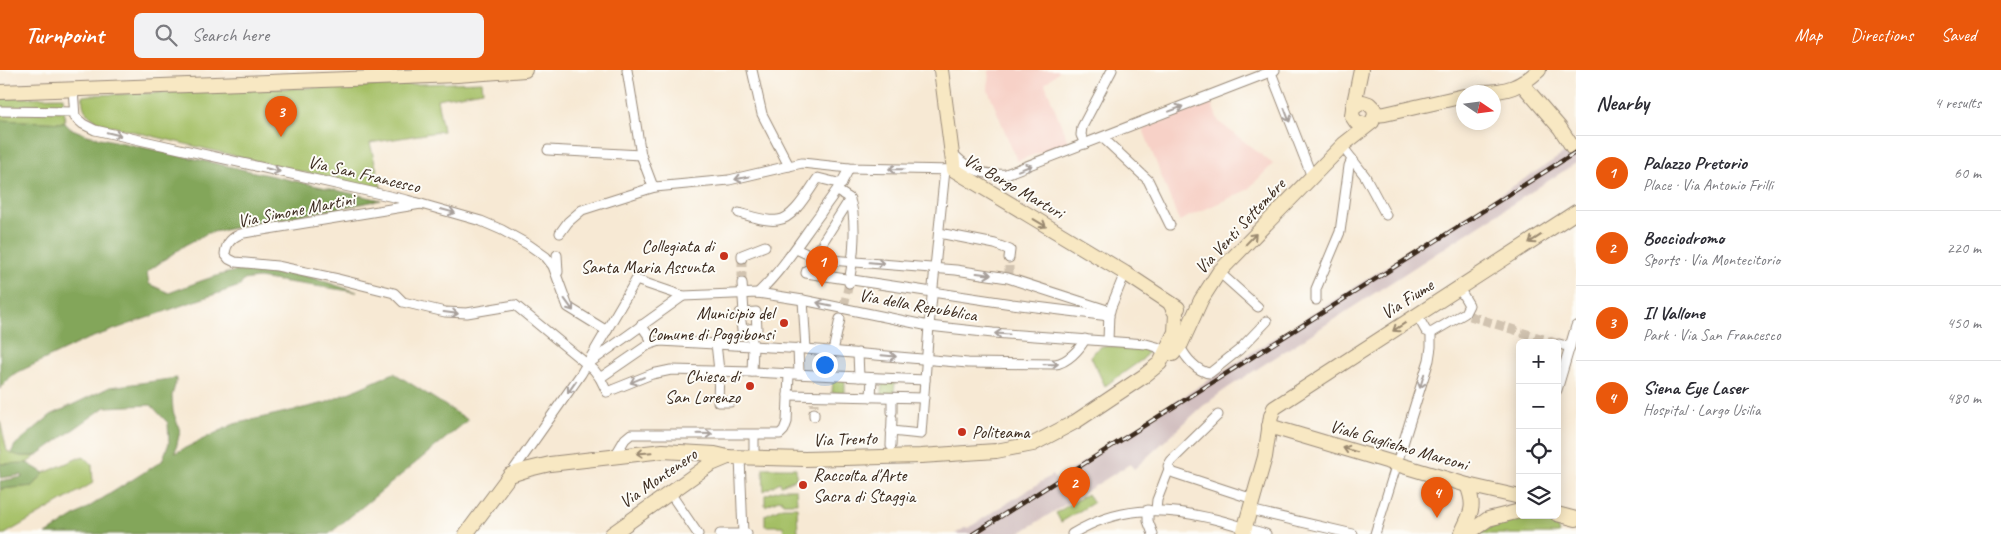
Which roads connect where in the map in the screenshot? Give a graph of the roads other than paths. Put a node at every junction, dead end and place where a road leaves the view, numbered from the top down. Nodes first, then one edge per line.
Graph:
1 (525, 70) edge
2 (627, 70) edge
3 (752, 70) edge
4 (941, 70) edge
5 (1112, 70) edge
6 (1530, 70) edge
7 (1539, 70) edge
8 (1272, 71) edge
9 (1361, 74) edge
10 (1522, 84) junction
11 (1501, 85) edge
12 (73, 89) junction
13 (1501, 91) edge
14 (0, 92) edge
15 (1456, 98) edge
16 (0, 112) edge
17 (74, 112) junction
18 (1353, 112) junction
19 (1371, 115) junction
20 (1103, 138) junction
21 (1085, 144) junction
22 (1342, 146) junction
23 (1573, 148) dead end
24 (548, 150) dead end
25 (951, 150) junction
26 (641, 154) junction
27 (1352, 159) junction
28 (789, 166) junction
29 (849, 168) junction
30 (949, 170) junction
31 (1312, 177) junction
32 (655, 187) junction
33 (840, 188) junction
34 (850, 199) junction
35 (421, 204) junction
36 (1576, 212) edge
37 (739, 213) dead end
38 (1386, 215) dead end
39 (1170, 225) dead end
40 (560, 233) dead end
41 (939, 233) junction
42 (765, 246) dead end
43 (796, 249) junction
44 (557, 255) dead end
45 (742, 258) dead end
46 (1009, 258) dead end
47 (813, 260) junction
48 (853, 261) junction
49 (935, 268) junction
50 (806, 271) dead end
51 (1219, 272) junction
52 (1125, 273) junction
53 (849, 282) junction
54 (742, 283) tunnel mouth
55 (560, 284) junction
56 (1459, 288) junction
57 (932, 292) junction
58 (758, 293) junction
59 (742, 294) junction
60 (682, 296) junction
61 (803, 300) junction
62 (1316, 300) dead end
63 (1199, 304) junction
64 (1171, 305) junction
65 (1258, 307) dead end
66 (843, 311) junction
67 (1109, 313) junction
68 (1417, 316) junction
69 (1267, 321) dead end
70 (641, 324) junction
71 (929, 326) junction
72 (1576, 326) edge
73 (607, 331) junction
74 (1430, 333) junction
75 (1085, 339) junction
76 (1108, 340) junction
77 (652, 342) junction
78 (716, 343) junction
79 (753, 346) junction
80 (1180, 346) junction
81 (802, 348) junction
82 (833, 351) junction
83 (1572, 351) edge
84 (858, 353) junction
85 (1162, 358) junction
86 (927, 359) junction
87 (590, 363) junction
88 (719, 371) junction
89 (752, 372) junction
90 (794, 374) junction
91 (859, 377) junction
92 (600, 378) junction
93 (872, 378) junction
94 (925, 380) junction
95 (1559, 384) edge
96 (788, 394) junction
97 (871, 397) junction
98 (892, 398) junction
99 (924, 398) junction
100 (730, 402) dead end
101 (1218, 415) dead end
102 (1269, 426) junction
103 (891, 431) junction
104 (754, 435) junction
105 (891, 446) dead end
106 (701, 453) junction
107 (616, 456) junction
108 (740, 457) junction
109 (1397, 465) junction
110 (702, 470) junction
111 (1169, 470) junction
112 (510, 475) junction
113 (1467, 485) junction
114 (1494, 492) junction
115 (670, 494) junction
116 (1516, 496) edge
117 (1251, 505) junction
118 (1152, 510) junction
119 (1516, 512) edge
120 (1493, 518) junction
121 (1244, 531) edge
122 (466, 534) edge
123 (612, 534) edge
124 (698, 534) edge
125 (720, 534) edge
126 (745, 534) edge
127 (1073, 534) edge
128 (1153, 534) edge
129 (1266, 534) edge
130 (1353, 534) edge
131 (1375, 534) edge
132 (1461, 534) edge
133 (1467, 534) edge

1 - 12 main road
2 - 26 street
3 - 28 street
4 - 25 main road
5 - 21 street
6 - 10 main road
6 - 11 main road
7 - 10 main road
20 -> 8 street
8 -> 31 street
9 - 18 main road, Via Venti Settembre
9 - 19 main road
10 - 13 main road
10 - 23 main road
12 - 14 main road
12 - 17 street
15 - 19 main road
16 - 17 street
17 -> 35 street, Via San Francesco
18 - 19 main road
18 - 19 main road
18 - 22 main road, Via Venti Settembre
19 - 22 main road, Via Venti Settembre
20 - 21 street
20 - 39 street
25 -> 21 street
22 - 27 street
22 - 31 main road, Via Venti Settembre
24 - 26 street
25 - 30 main road
26 - 32 street
27 - 38 street
27 - 62 street
28 - 29 street, Via Borgo Marturi
28 -> 32 street, Via Borgo Marturi
30 -> 29 street, Via Borgo Marturi
29 - 33 street
30 - 41 street
30 -> 52 main road, Via Borgo Marturi
51 -> 31 main road, Via Venti Settembre
32 - 40 street, Via Borgo Marturi
33 - 34 street
33 - 37 street
33 - 43 street
34 - 47 street
34 - 48 street
35 -> 55 street, Via San Francesco
35 -> 87 street, Via Simone Martini
36 -> 56 main road, Via Fiume
41 - 46 street
41 - 49 street
42 - 45 street
43 - 47 street
43 - 58 street
44 - 55 street
47 - 48 street
48 -> 49 street
48 - 53 street
49 - 57 street
49 -> 67 street
50 - 53 street
51 - 63 main road, Via Venti Settembre
51 - 65 street
52 - 64 main road, Via Borgo Marturi
52 - 67 street
53 - 57 street
54 - 59 street
55 -> 73 street, Via San Francesco
56 - 68 main road, Via Fiume
56 - 74 street
57 - 67 street
57 - 71 street
58 - 59 street, Via della Repubblica
58 - 61 street, Via della Repubblica
59 - 60 street, Via della Repubblica
59 - 79 street
60 - 70 street
60 - 73 street, Via della Repubblica
66 -> 61 street, Via della Repubblica
61 - 81 street
63 - 64 main road
63 - 80 main road, Via Venti Settembre
64 - 85 main road
66 - 71 street, Via della Repubblica
66 - 82 street
67 - 76 street
68 - 74 street
68 -> 102 main road, Via Fiume
69 - 80 street
70 - 77 street
70 - 87 street
75 -> 71 street, Via della Repubblica
71 - 86 street
72 - 83 street
73 - 87 street
74 -> 109 street
75 - 76 street, Via della Repubblica
86 -> 75 street
76 - 85 street, Via della Repubblica
77 - 78 street
77 - 92 street
78 - 79 street
78 - 88 street
79 - 81 street
79 - 89 street
80 - 85 main road, Via Venti Settembre
81 - 82 street
81 - 90 street
82 - 84 street
83 - 95 street
84 -> 86 street
84 - 91 street
85 - 108 main road, Via Trento
86 - 94 street
87 - 92 street
87 -> 112 street
88 - 89 street
88 -> 92 street
88 - 100 street
89 - 90 street
90 - 91 street
90 - 96 street
91 - 93 street
93 - 94 street
93 - 97 street
94 - 99 street
96 - 97 street
96 - 104 street
97 - 98 street
98 - 99 street
98 - 103 street
99 - 103 street
101 - 111 street
109 -> 102 main road, Viale Guglielmo Marconi
102 - 117 main road, Via Fiume
103 - 105 street
107 -> 104 street
104 - 108 street
106 -> 107 main road, Via Trento
106 - 108 main road, Via Trento
106 - 110 main road
107 - 112 main road, Via Trento
108 - 110 main road, Via Montenero
108 - 126 street
109 - 113 main road, Viale Guglielmo Marconi
109 - 131 street
110 - 115 main road, Via Montenero
111 - 117 street
111 - 118 street
112 - 122 main road
113 - 114 main road, Viale Guglielmo Marconi
113 - 132 main road
114 - 116 main road, Viale Guglielmo Marconi
114 - 120 main road
115 - 123 main road, Via Montenero
115 - 124 street
117 - 121 main road, Via Fiume
117 - 130 street
118 - 121 street
118 - 127 street
118 - 128 street
119 - 120 main road
120 - 133 main road
121 - 129 street
125 - 126 street

